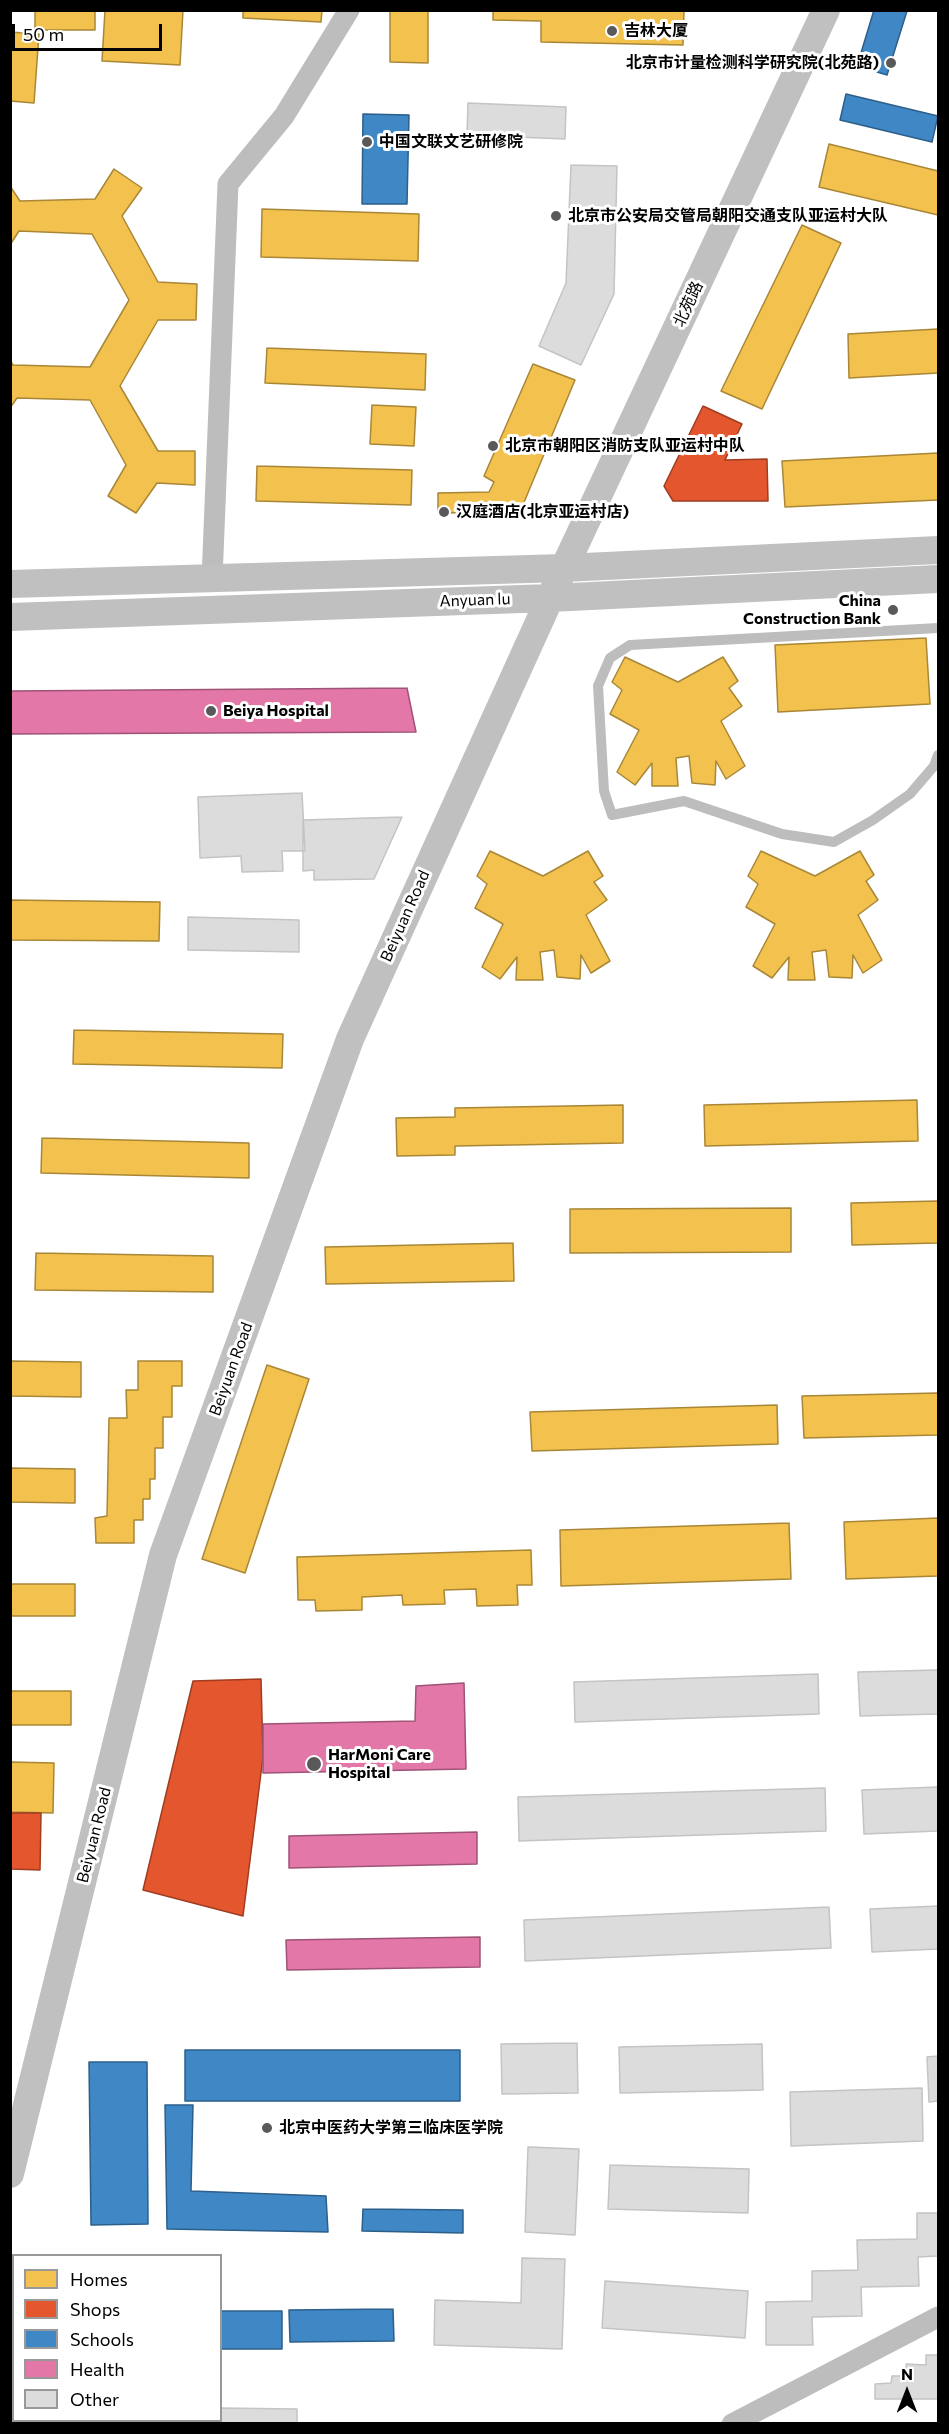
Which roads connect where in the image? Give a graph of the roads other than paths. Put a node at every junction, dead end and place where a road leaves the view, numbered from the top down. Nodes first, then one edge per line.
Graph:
1 (349, 10) edge
2 (826, 10) edge
3 (939, 550) edge
4 (564, 568) junction
5 (212, 579) junction
6 (939, 579) edge
7 (10, 584) edge
8 (550, 598) junction
9 (10, 617) edge
10 (939, 628) edge
11 (939, 755) edge
12 (10, 2174) edge
13 (939, 2317) edge
14 (732, 2424) edge

1 - 5 street
2 - 4 street, 北苑路
3 - 4 street, Anyuan lu
4 - 5 street, Anyuan lu
4 - 8 street, 北苑路
5 - 7 street, Anyuan lu
6 - 8 street, Anyuan lu
8 - 9 street, Anyuan lu
8 - 12 street, Beiyuan Road
10 - 11 lane
13 - 14 street

